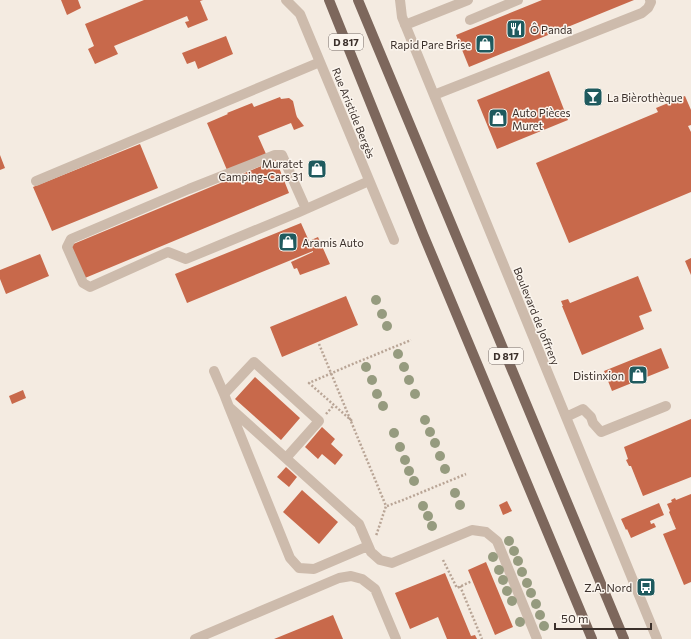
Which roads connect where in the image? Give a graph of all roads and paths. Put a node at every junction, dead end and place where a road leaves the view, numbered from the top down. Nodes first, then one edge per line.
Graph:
1 (286, 0) edge
2 (328, 0) edge
3 (358, 0) edge
4 (400, 0) edge
5 (468, 0) edge
6 (518, 0) edge
7 (650, 0) edge
8 (470, 20) dead end
9 (406, 25) junction
10 (320, 62) junction
11 (434, 95) junction
12 (36, 180) dead end
13 (370, 181) junction
14 (306, 209) junction
15 (394, 240) dead end
16 (411, 340) dead end
17 (320, 344) dead end
18 (214, 372) dead end
19 (332, 373) junction
20 (224, 394) junction
21 (666, 406) dead end
22 (229, 407) junction
23 (566, 417) junction
24 (352, 421) junction
25 (286, 458) junction
26 (466, 474) dead end
27 (386, 506) junction
28 (369, 549) junction
29 (443, 560) dead end
30 (472, 581) dead end
31 (460, 586) junction
32 (393, 638) edge
33 (195, 639) edge
34 (482, 639) edge
35 (537, 639) edge
36 (592, 639) edge
37 (624, 639) edge
38 (657, 639) edge

1 - 10 street, Rue Aristide Bergès
2 - 36 main road, D 817
3 - 37 main road, D 817
4 - 9 street, Boulevard de Joffrery
5 - 9 street
6 - 8 street
7 - 11 street
9 - 11 street, Boulevard de Joffrery
10 - 12 street
10 - 13 street, Rue Aristide Bergès
11 - 23 street, Boulevard de Joffrery
13 - 14 street
13 - 15 street, Rue Aristide Bergès
14 - 14 street
16 - 19 path
17 - 19 path
18 - 20 street
19 - 24 path
19 - 24 path
20 - 22 street
20 - 25 street
21 - 23 street
22 - 25 street
22 - 28 street
23 - 38 street, Boulevard de Joffrery
24 - 27 path
25 - 28 street
26 - 27 path
27 - 28 path
28 - 35 street
29 - 31 path
30 - 31 path
31 - 34 path
32 - 33 street

